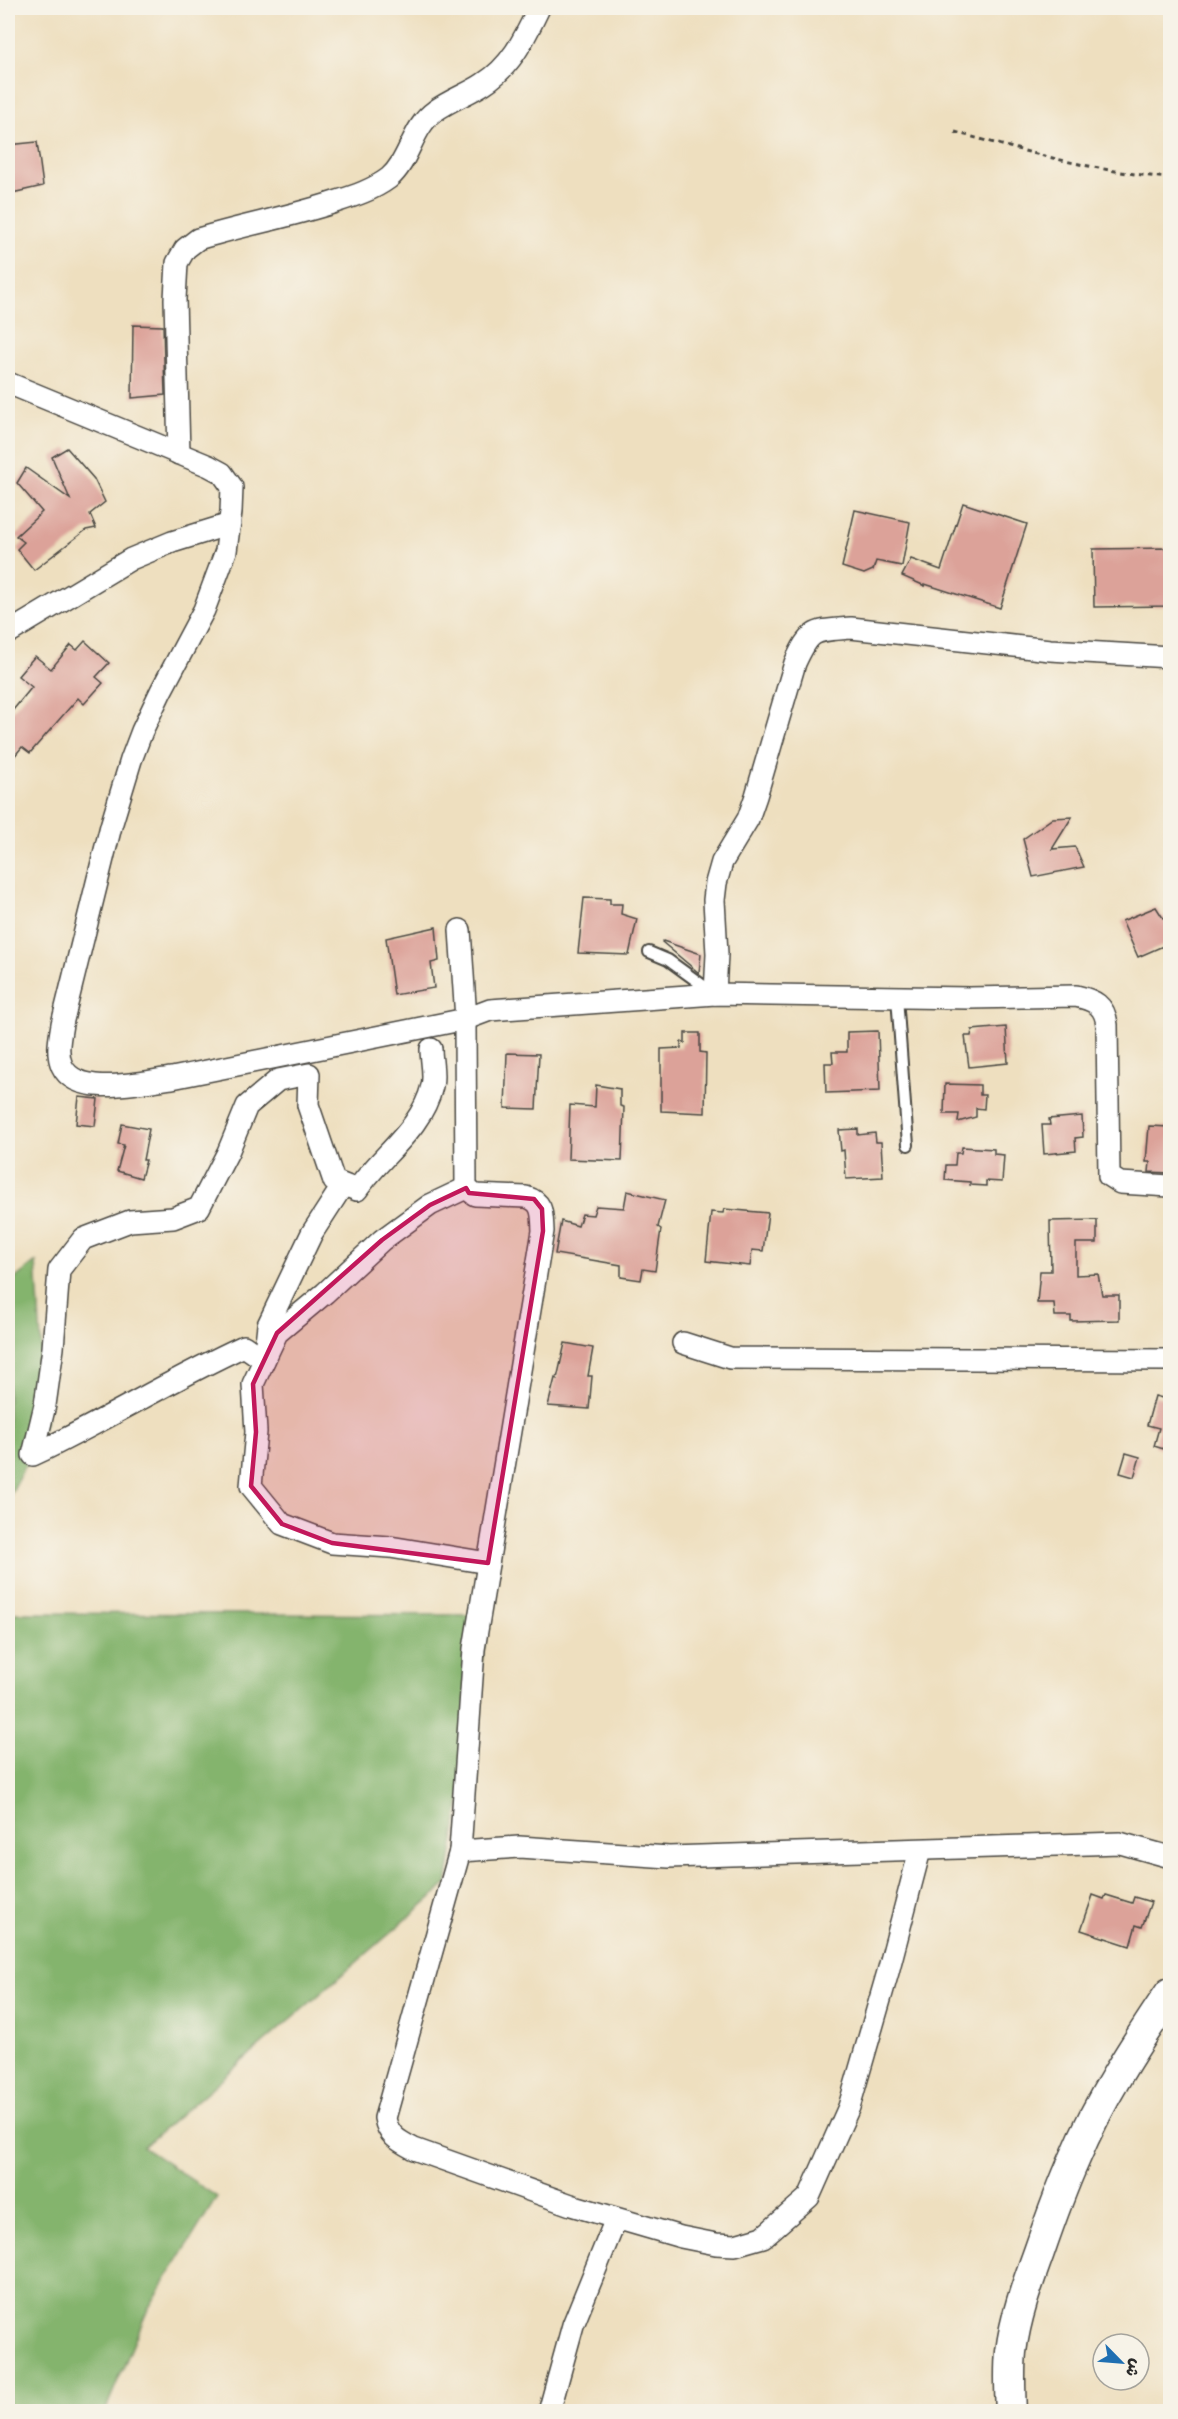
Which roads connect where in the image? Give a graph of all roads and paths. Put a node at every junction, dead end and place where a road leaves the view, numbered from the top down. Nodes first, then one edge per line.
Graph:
1 (538, 8) edge
2 (956, 132) dead end
3 (1170, 178) edge
4 (8, 383) edge
5 (179, 454) junction
6 (230, 524) junction
7 (8, 633) edge
8 (1170, 657) edge
9 (460, 930) dead end
10 (649, 952) dead end
11 (715, 994) junction
12 (897, 997) junction
13 (466, 1019) junction
14 (431, 1049) dead end
15 (908, 1145) dead end
16 (343, 1185) junction
17 (1170, 1186) edge
18 (466, 1188) junction
19 (683, 1343) dead end
20 (264, 1360) junction
21 (1170, 1360) edge
22 (488, 1563) junction
23 (920, 1850) junction
24 (460, 1851) junction
25 (1170, 1857) edge
26 (1170, 1993) edge
27 (616, 2219) junction
28 (549, 2412) edge
29 (1011, 2412) edge

1 - 5 street
2 - 3 path
4 - 5 street
5 - 6 street
6 - 7 street
6 - 13 street
8 - 11 street
9 - 13 street
10 - 11 lane
11 - 12 street
11 - 13 street
12 - 15 lane
12 - 17 street
13 - 18 street
14 - 16 street
16 - 20 street
16 - 20 street
18 - 20 street
18 - 22 street
19 - 21 street
20 - 22 street
22 - 24 street
23 - 24 street
23 - 25 street
23 - 27 street
24 - 27 street
26 - 29 main road
27 - 28 street

